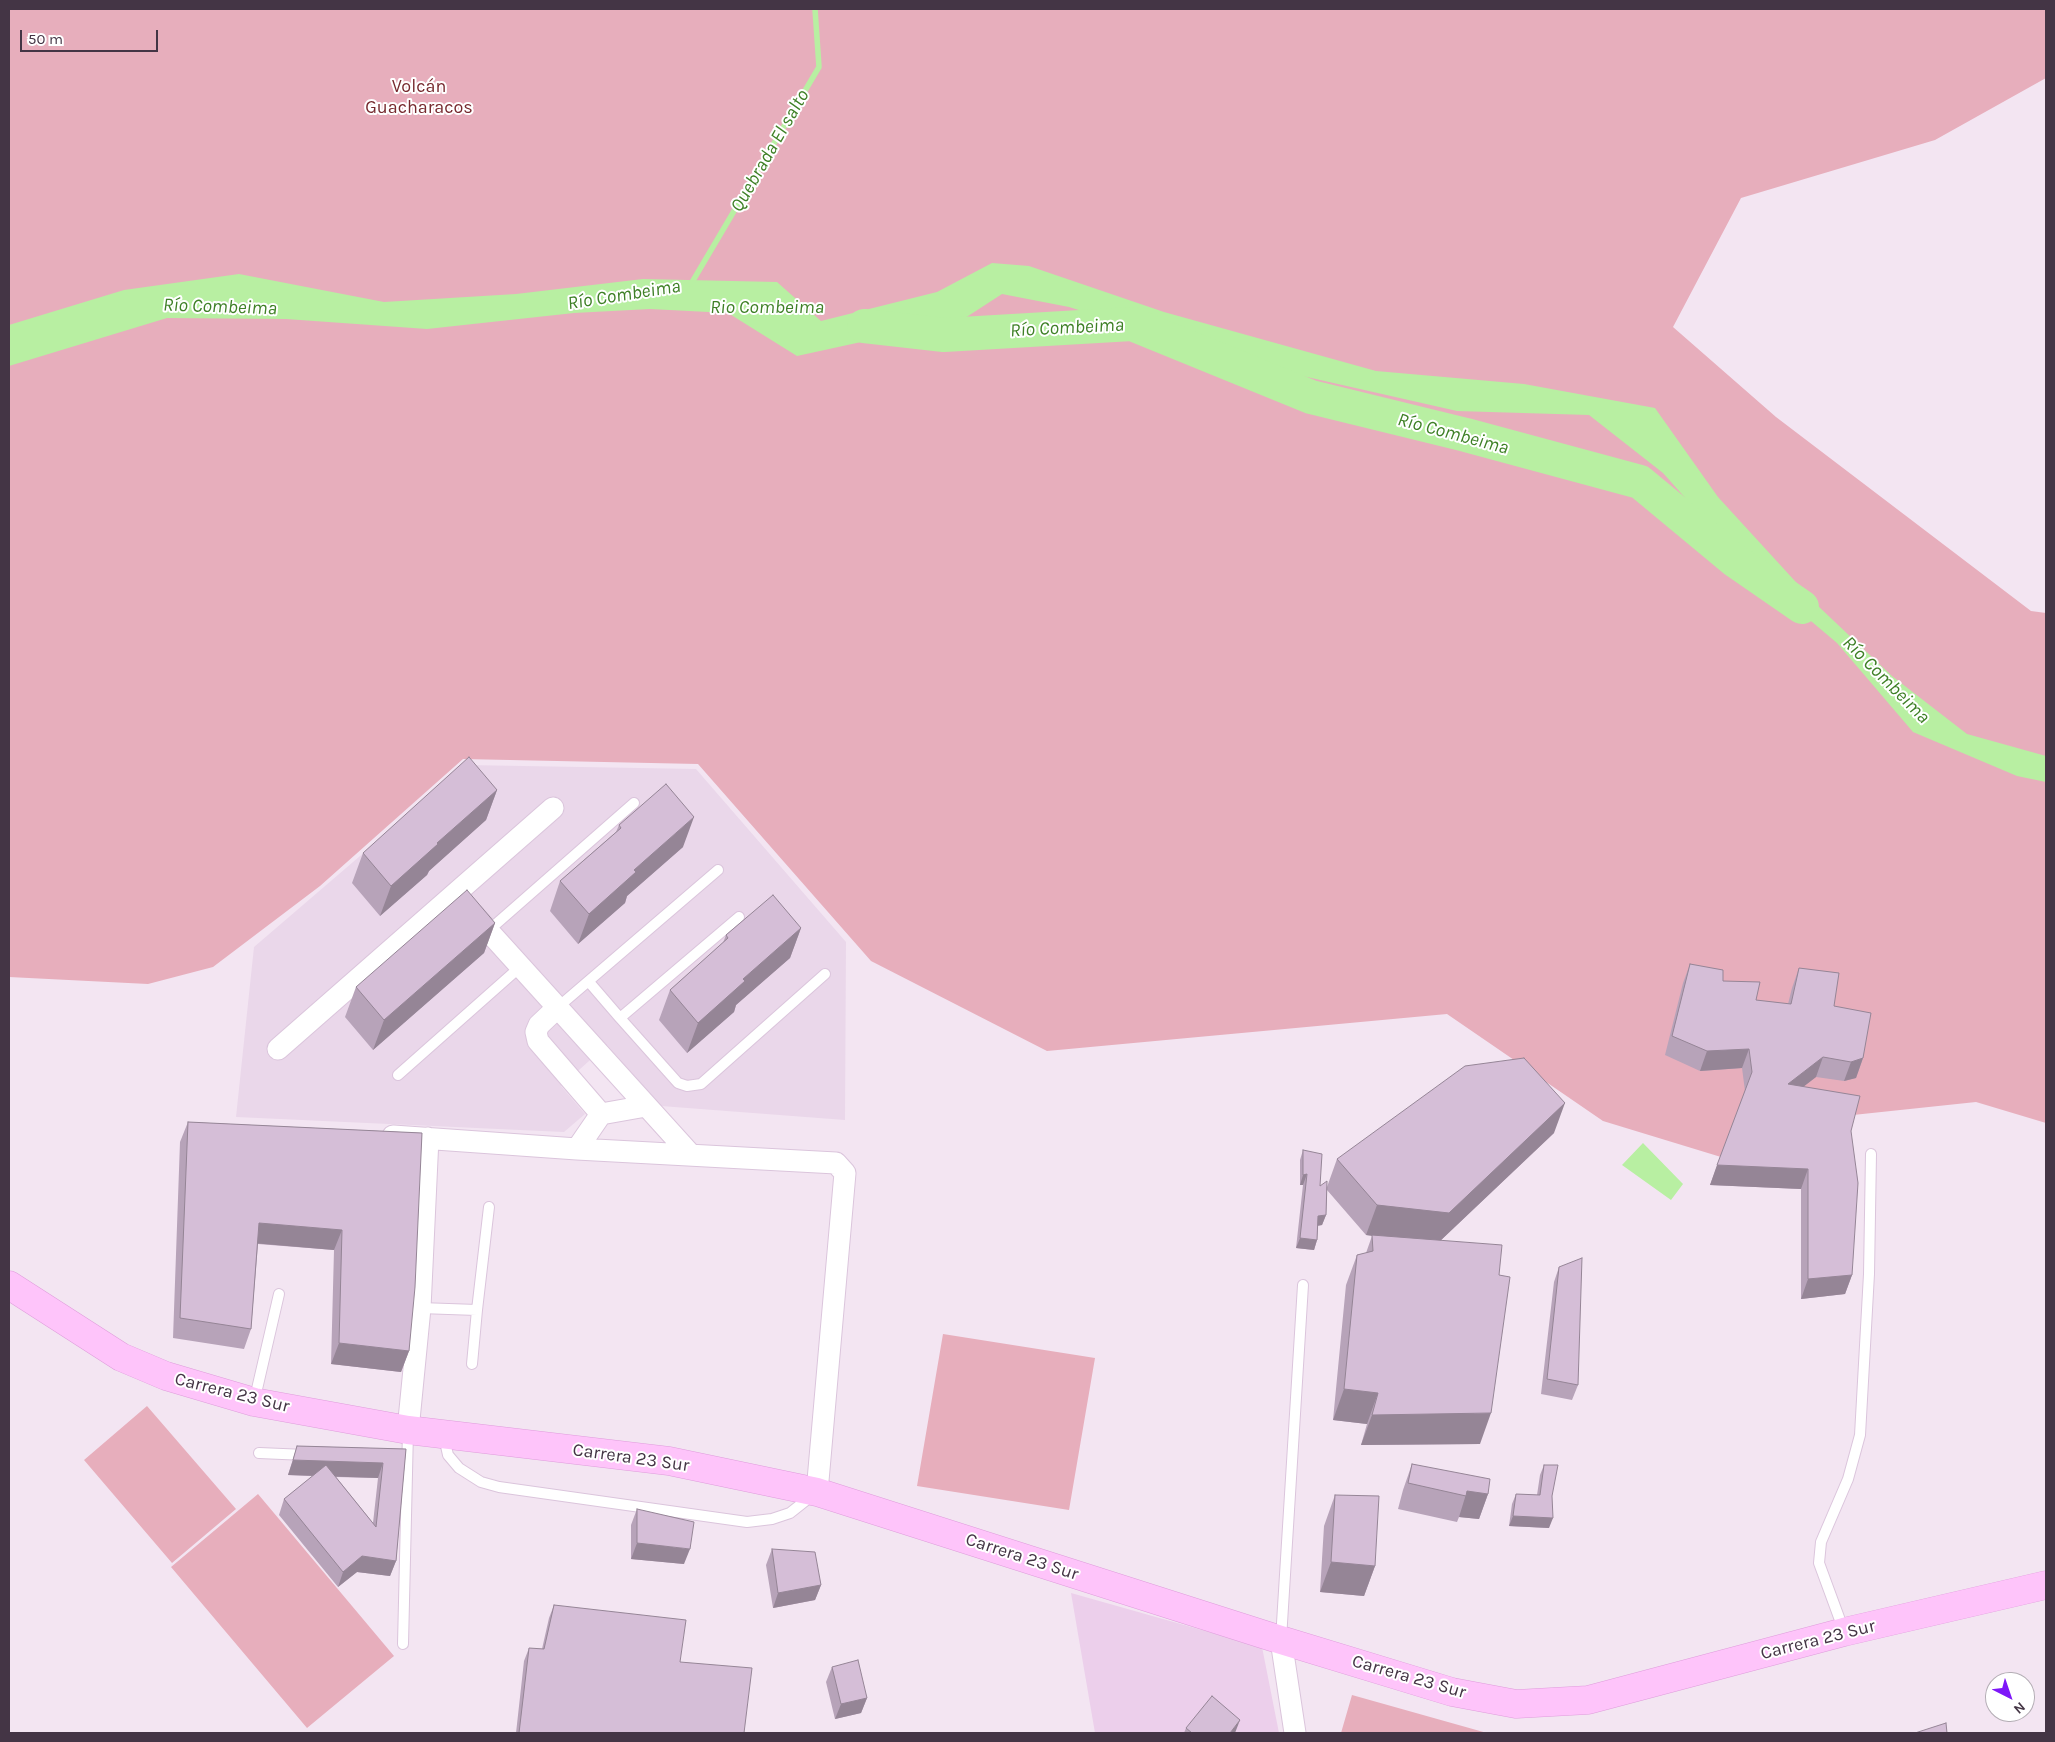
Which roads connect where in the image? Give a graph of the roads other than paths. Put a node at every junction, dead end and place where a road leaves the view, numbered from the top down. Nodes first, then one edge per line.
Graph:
1 (634, 803) dead end
2 (553, 808) dead end
3 (718, 870) dead end
4 (454, 894) junction
5 (739, 917) dead end
6 (488, 931) junction
7 (520, 967) junction
8 (825, 974) dead end
9 (589, 982) junction
10 (558, 1008) junction
11 (620, 1018) junction
12 (278, 1050) dead end
13 (398, 1075) dead end
14 (646, 1106) junction
15 (601, 1114) junction
16 (371, 1134) edge
17 (428, 1138) junction
18 (578, 1150) junction
19 (1871, 1154) dead end
20 (691, 1155) junction
21 (489, 1207) dead end
22 (9, 1285) edge
23 (1303, 1285) dead end
24 (280, 1294) dead end
25 (420, 1308) junction
26 (477, 1310) junction
27 (472, 1364) dead end
28 (254, 1402) junction
29 (408, 1430) junction
30 (444, 1433) junction
31 (259, 1453) dead end
32 (318, 1455) edge
33 (817, 1492) junction
34 (2046, 1585) edge
35 (1844, 1632) junction
36 (1281, 1640) junction
37 (403, 1644) dead end
38 (1295, 1733) edge

1 - 6 lane
2 - 4 street
3 - 9 lane
4 - 6 street
4 - 12 street
5 - 11 lane
6 - 7 street
7 - 10 street
7 - 13 lane
8 - 11 lane
9 - 10 lane
9 - 11 lane
10 - 14 street
10 - 15 street
14 - 15 street
14 - 20 street
15 - 18 street
16 - 17 street
17 - 18 street
17 - 25 street
18 - 20 street
19 - 35 lane
20 - 33 street
21 - 26 lane
22 - 28 main road, Carrera 23 Sur
23 - 36 lane
24 - 28 lane
25 - 26 lane
25 - 29 street
26 - 27 lane
28 - 29 main road, Carrera 23 Sur
29 - 30 main road, Carrera 23 Sur
29 - 37 lane
30 - 33 main road, Carrera 23 Sur
30 - 33 lane
31 - 32 lane
33 - 36 main road, Carrera 23 Sur
34 - 35 main road, Carrera 23 Sur
35 - 36 main road, Carrera 23 Sur
36 - 38 street

